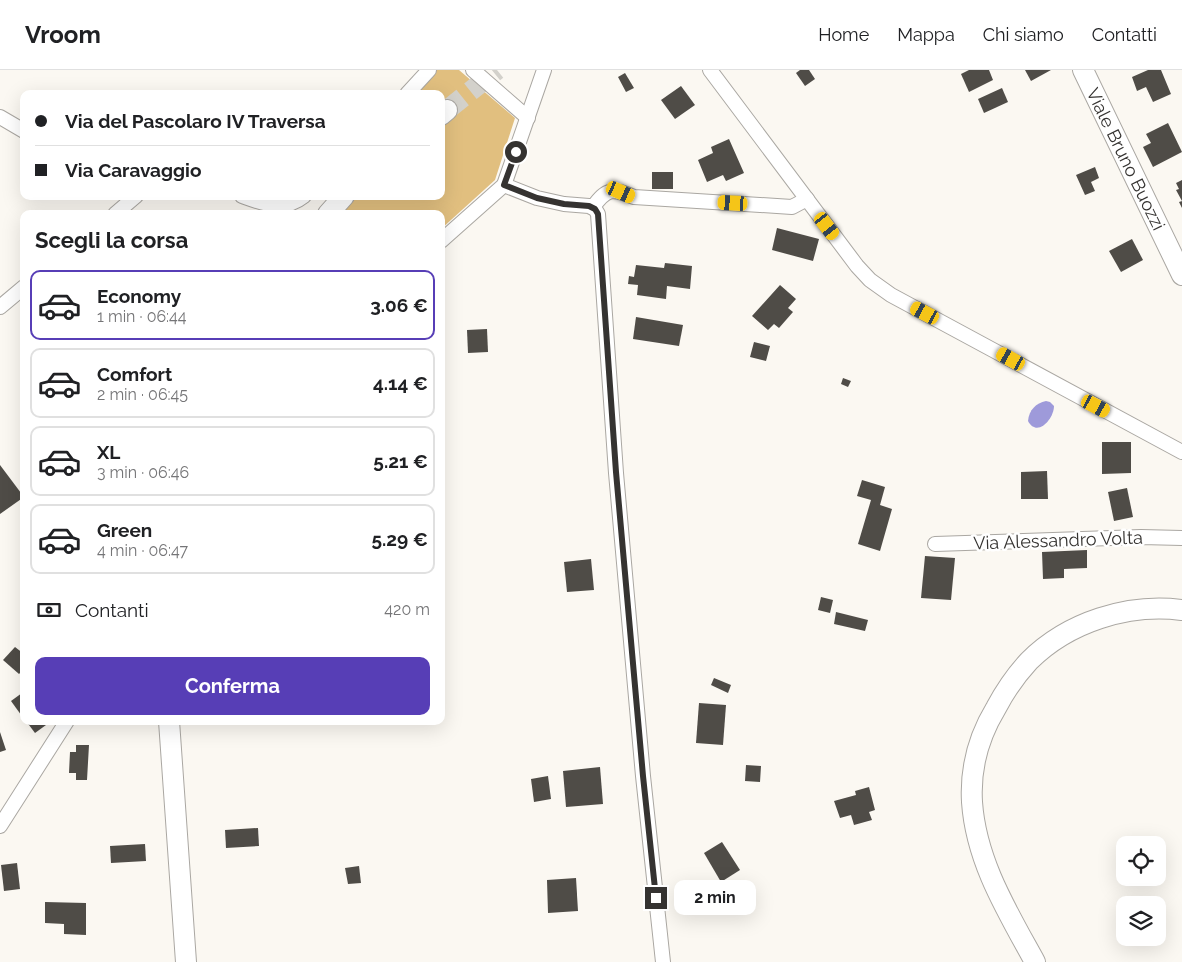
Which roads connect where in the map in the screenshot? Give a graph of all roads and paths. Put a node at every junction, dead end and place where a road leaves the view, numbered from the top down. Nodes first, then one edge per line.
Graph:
1 (429, 70) edge
2 (473, 70) edge
3 (544, 70) edge
4 (710, 70) edge
5 (1083, 70) edge
6 (411, 90) edge
7 (0, 117) edge
8 (528, 118) junction
9 (20, 129) edge
10 (504, 185) junction
11 (807, 199) junction
12 (131, 200) edge
13 (254, 200) edge
14 (298, 200) edge
15 (340, 200) edge
16 (593, 207) junction
17 (120, 210) edge
18 (332, 210) edge
19 (445, 237) edge
20 (1182, 275) edge
21 (20, 291) edge
22 (0, 307) edge
23 (1182, 452) edge
24 (1182, 538) edge
25 (935, 544) dead end
26 (1182, 610) edge
27 (65, 725) edge
28 (169, 725) edge
29 (0, 826) edge
30 (186, 962) edge
31 (663, 962) edge
32 (1035, 962) edge

1 - 6 street
2 - 8 street
3 - 8 street
4 - 11 street
5 - 20 main road, Viale Bruno Buozzi
7 - 9 street
8 - 10 street
10 - 16 street
10 - 19 street
11 - 16 street
11 - 23 street
12 - 17 street
13 - 14 street
15 - 18 main road
16 - 31 street
21 - 22 street
24 - 25 street, Via Alessandro Volta
26 - 32 main road
27 - 29 street
28 - 30 main road

